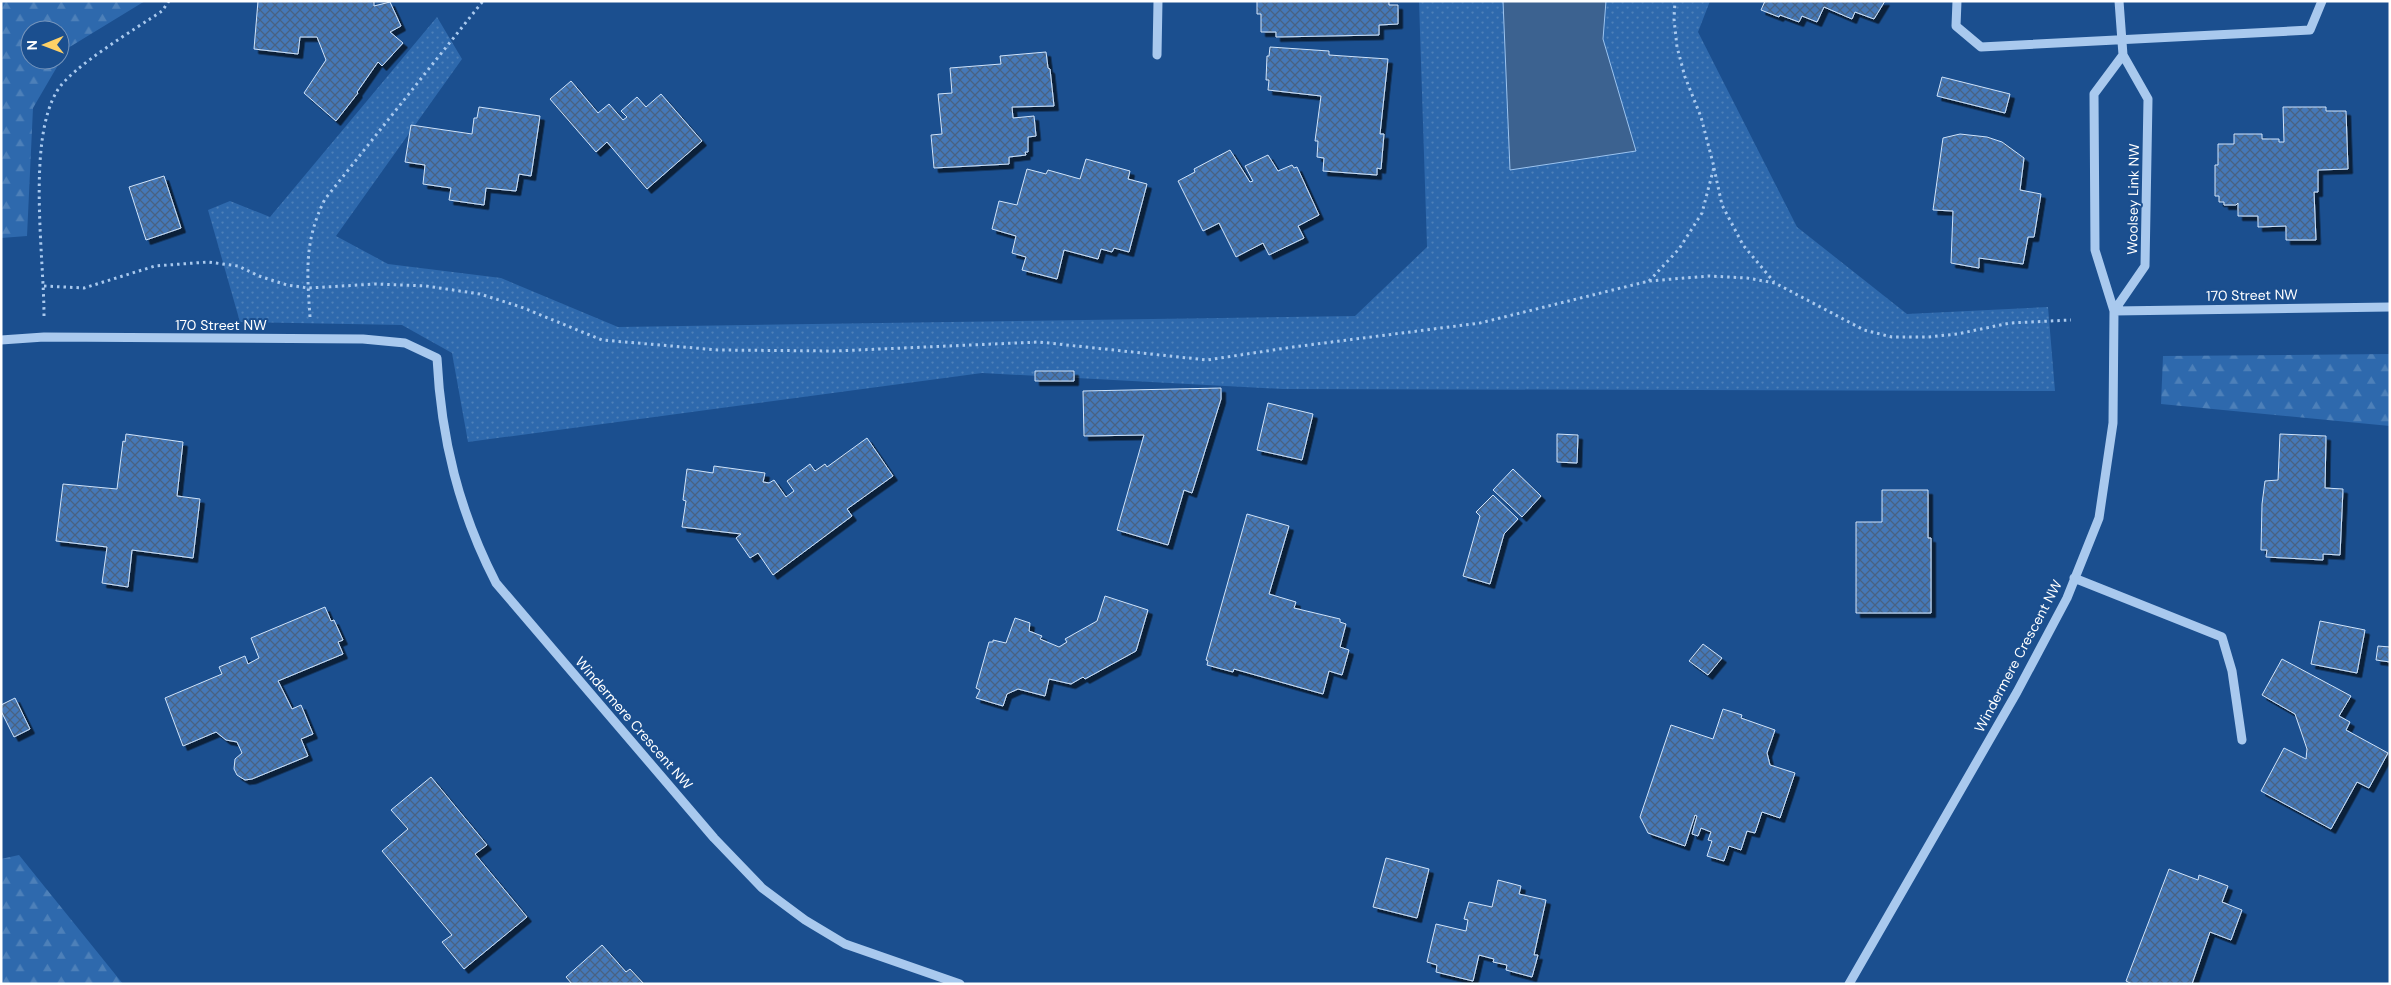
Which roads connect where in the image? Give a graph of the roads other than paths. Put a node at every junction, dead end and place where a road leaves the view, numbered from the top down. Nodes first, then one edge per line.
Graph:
1 (1158, 1) edge
2 (1957, 1) edge
3 (2119, 1) edge
4 (2322, 1) edge
5 (2121, 40) junction
6 (1156, 55) dead end
7 (2124, 55) junction
8 (2390, 307) edge
9 (2114, 311) junction
10 (1, 340) edge
11 (437, 358) joint
12 (2074, 578) junction
13 (2242, 740) dead end
14 (960, 984) edge
15 (1849, 984) edge

1 - 6 street
2 - 5 street
3 - 5 street, Woolsey Link NW
4 - 5 street
5 - 7 street, Woolsey Link NW
7 - 9 street
7 - 9 street, Woolsey Link NW
8 - 9 street, 170 Street NW
9 - 12 street, Windermere Crescent NW
10 - 11 street, 170 Street NW
11 - 14 street, Windermere Crescent NW
12 - 13 street
12 - 15 street, Windermere Crescent NW

